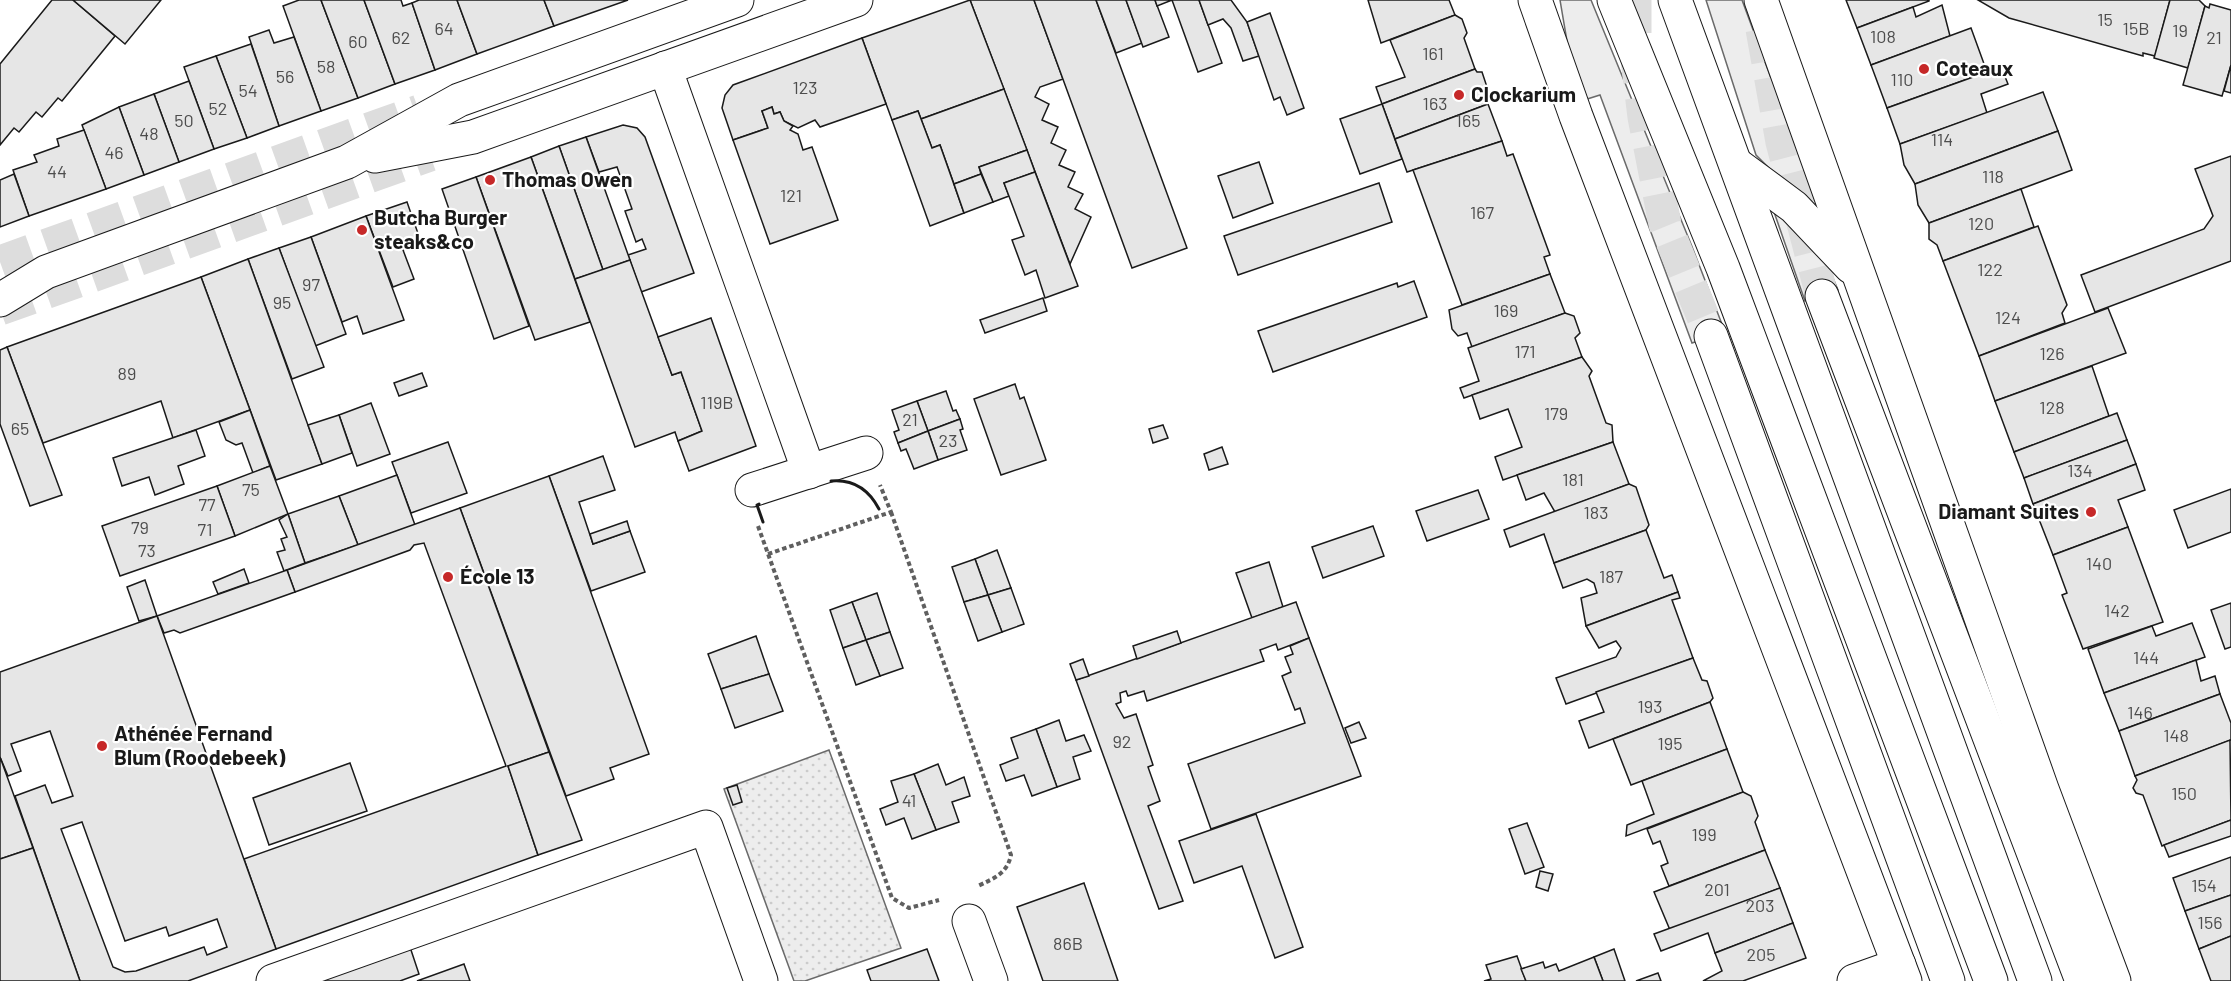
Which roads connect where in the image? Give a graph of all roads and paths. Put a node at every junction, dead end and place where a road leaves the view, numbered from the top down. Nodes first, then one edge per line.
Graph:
1 (856, 0) edge
2 (1534, 0) edge
3 (1614, 0) edge
4 (1675, 0) edge
5 (1761, 0) edge
6 (728, 3) edge
7 (665, 68) junction
8 (347, 162) junction
9 (1736, 164) junction
10 (46, 272) junction
11 (1858, 275) junction
12 (0, 277) edge
13 (1821, 296) tunnel mouth
14 (0, 300) edge
15 (1711, 336) tunnel mouth
16 (866, 453) joint
17 (809, 472) junction
18 (754, 505) joint
19 (891, 512) junction
20 (768, 554) junction
21 (944, 899) dead end
22 (970, 905) joint
23 (1902, 973) edge
24 (273, 981) edge
25 (761, 981) edge
26 (991, 981) edge
27 (1854, 981) edge
28 (1948, 981) edge
29 (1991, 981) edge
30 (2035, 981) edge
31 (2082, 981) edge
32 (2115, 981) edge

1 - 7 main road
2 - 23 main road
3 - 29 main road
4 - 9 main road
5 - 11 main road
6 - 7 main road
6 - 8 main road
7 - 8 main road
7 - 17 main road
8 - 10 main road
9 - 11 main road
9 - 30 main road
10 - 12 main road
10 - 14 main road
11 - 32 main road
13 - 31 main road
15 - 28 main road
16 - 17 main road
16 - 19 path
17 - 18 main road
18 - 20 path
19 - 20 path
19 - 22 path
20 - 21 path
22 - 26 main road
23 - 27 main road
24 - 25 main road

